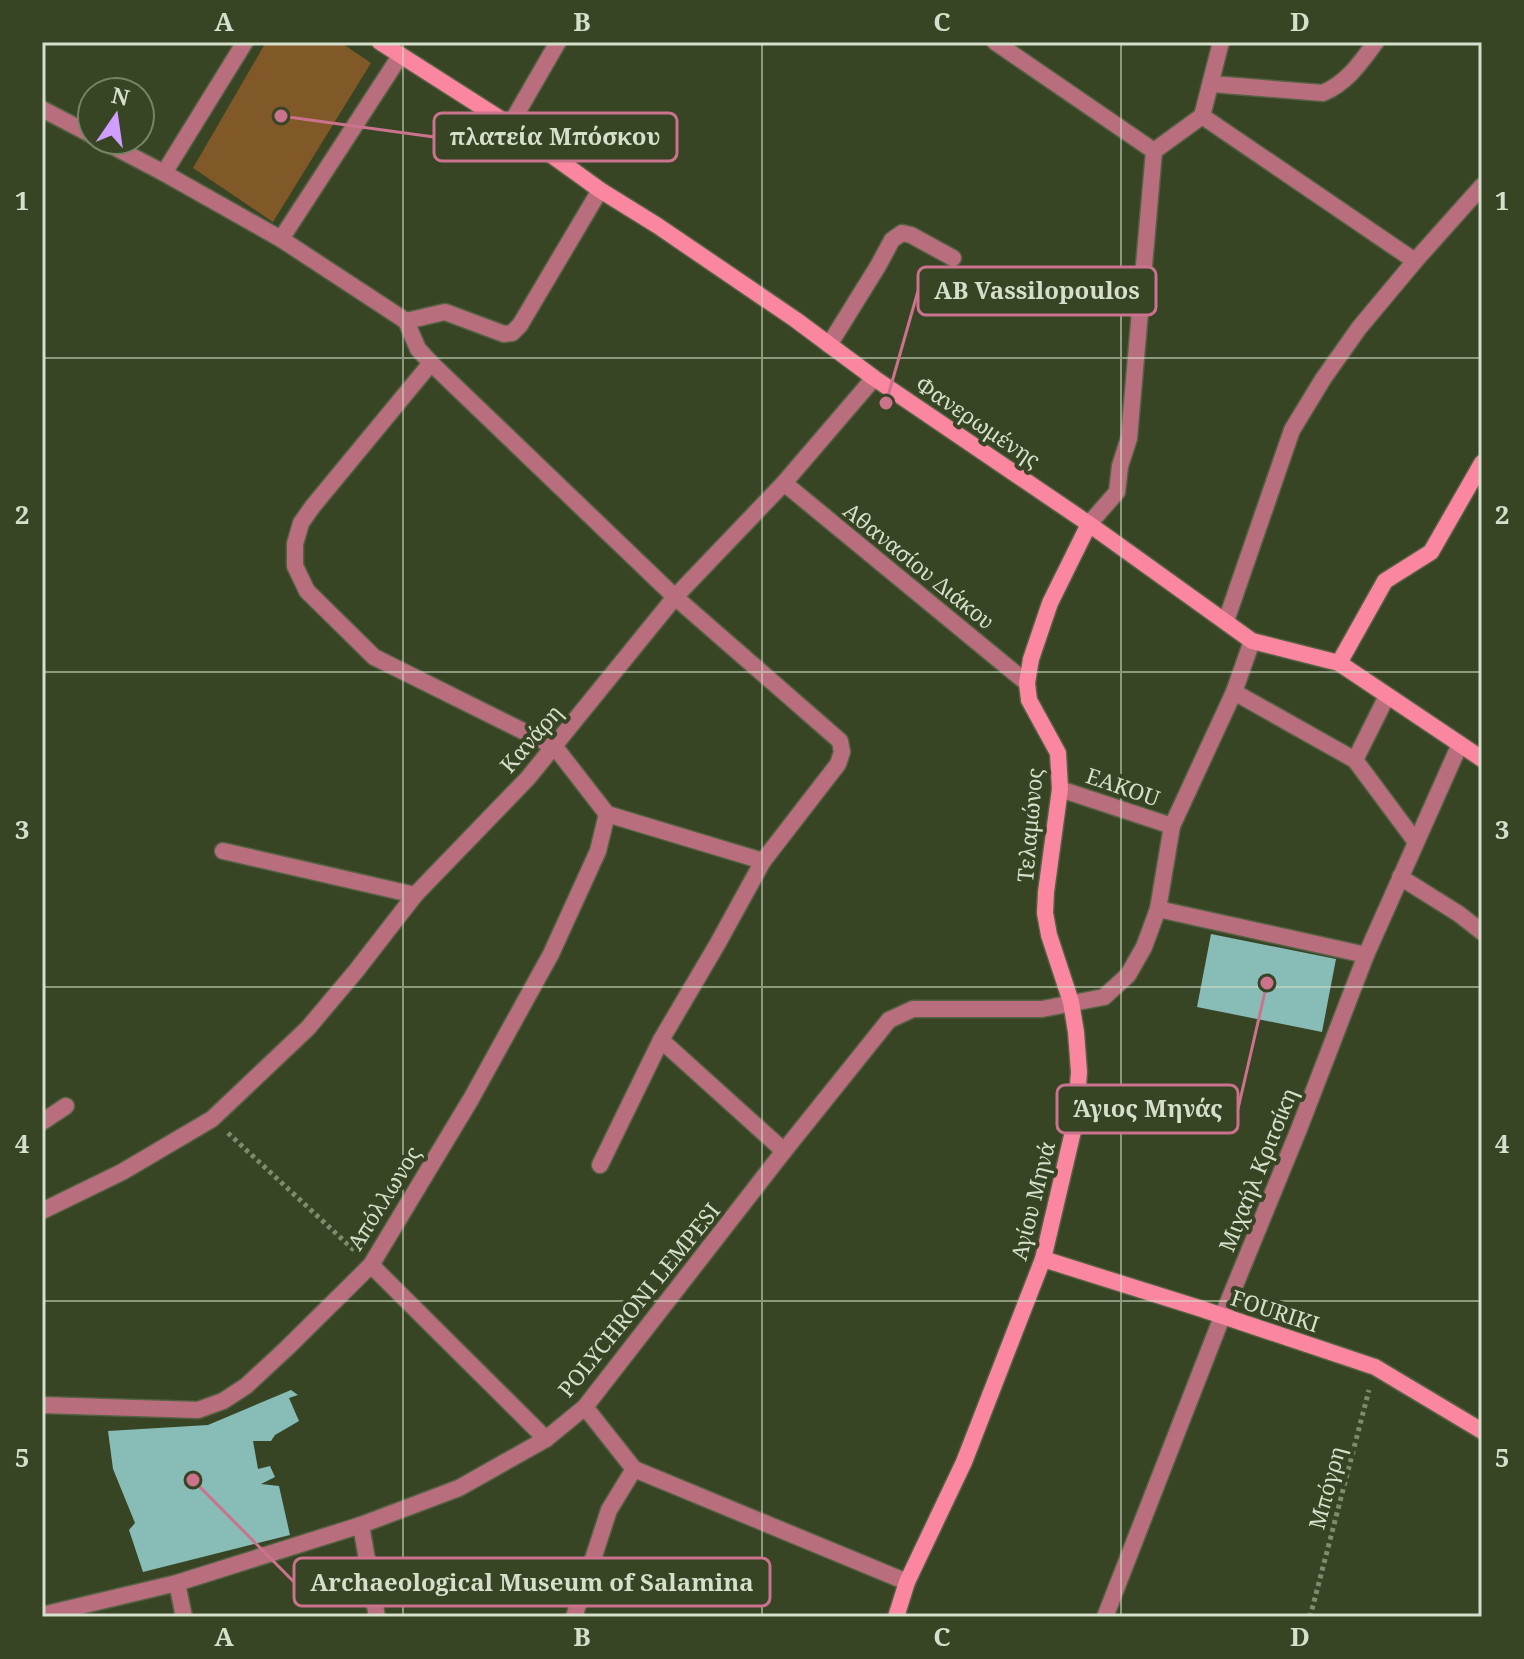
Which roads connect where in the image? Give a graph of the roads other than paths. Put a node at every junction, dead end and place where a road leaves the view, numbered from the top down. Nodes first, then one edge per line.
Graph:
1 (245, 42) edge
2 (380, 42) edge
3 (558, 42) edge
4 (995, 42) edge
5 (1221, 42) edge
6 (1376, 42) edge
7 (400, 56) junction
8 (1212, 84) junction
9 (42, 109) edge
10 (1202, 116) junction
11 (510, 125) junction
12 (76, 127) edge
13 (1154, 151) junction
14 (132, 156) edge
15 (164, 173) junction
16 (1482, 186) edge
17 (600, 190) junction
18 (281, 239) junction
19 (953, 258) dead end
20 (1415, 261) junction
21 (406, 321) junction
22 (829, 345) junction
23 (431, 363) junction
24 (874, 378) junction
25 (1482, 463) edge
26 (784, 483) junction
27 (1089, 524) junction
28 (675, 597) junction
29 (1226, 621) junction
30 (1252, 641) junction
31 (1339, 663) junction
32 (1027, 683) junction
33 (1234, 692) junction
34 (1387, 696) junction
35 (1460, 744) junction
36 (555, 747) junction
37 (1482, 759) edge
38 (1355, 760) junction
39 (1060, 789) junction
40 (607, 814) junction
41 (1172, 826) junction
42 (1416, 842) junction
43 (223, 851) dead end
44 (763, 861) junction
45 (1400, 877) junction
46 (415, 895) junction
47 (1158, 909) junction
48 (1482, 932) edge
49 (1366, 955) junction
50 (1071, 1002) junction
51 (661, 1040) junction
52 (66, 1106) dead end
53 (42, 1122) edge
54 (784, 1151) junction
55 (600, 1165) dead end
56 (42, 1211) edge
57 (1043, 1259) junction
58 (371, 1265) junction
59 (1222, 1317) junction
60 (42, 1405) edge
61 (585, 1407) junction
62 (1482, 1431) edge
63 (546, 1439) junction
64 (634, 1469) junction
65 (361, 1525) junction
66 (907, 1582) junction
67 (177, 1583) junction
68 (42, 1615) edge
69 (184, 1617) edge
70 (377, 1617) edge
71 (574, 1617) edge
72 (896, 1617) edge
73 (1105, 1617) edge

1 - 15 street
2 - 7 main road, Φανερωμένης
3 - 11 street
4 - 13 street
5 - 8 street
6 - 8 street
7 - 11 main road, Φανερωμένης
7 - 18 street
8 - 10 street
9 - 12 street
10 - 13 street
10 - 20 street
11 - 17 main road, Φανερωμένης
13 - 27 street
14 - 15 street
15 - 18 street
16 - 20 street
17 - 21 street
17 - 22 main road, Φανερωμένης
18 - 21 street
19 - 22 street
20 - 29 street
21 - 23 street
22 - 24 main road, Φανερωμένης
23 - 28 street
23 - 36 street
24 - 26 street, Κανάρη
24 - 27 main road, Φανερωμένης
25 - 31 main road
26 - 28 street, Κανάρη
26 - 32 street, Αθανασίου Διάκου
27 - 29 main road, Φανερωμένης
27 - 32 main road
28 - 36 street, Κανάρη
28 - 44 street
29 - 30 main road, Φανερωμένης
30 - 31 main road, Φανερωμένης
30 - 33 street
31 - 34 main road, Φανερωμένης
32 - 39 main road, Τελαμώνος
33 - 38 street
33 - 41 street
34 - 35 main road, Φανερωμένης
34 - 38 street
35 - 37 main road, Φανερωμένης
35 - 42 street, Μιχαήλ Κριτσίκη
36 - 40 street
36 - 46 street, Κανάρη
38 - 42 street
39 - 41 street, EAKOU
39 - 50 main road, Τελαμώνος
40 - 44 street
40 - 58 street, Απόλλωνος
41 - 47 street
42 - 45 street, Μιχαήλ Κριτσίκη
43 - 46 street
44 - 51 street
45 - 48 street
45 - 49 street, Μιχαήλ Κριτσίκη
46 - 56 street, Κανάρη
47 - 49 street
47 - 50 street
49 - 59 street, Μιχαήλ Κριτσίκη
50 - 54 street, POLYCHRONI LEMPESI
50 - 57 main road, Αγίου Μηνά
51 - 54 street
51 - 55 street
52 - 53 street
54 - 61 street, POLYCHRONI LEMPESI
57 - 59 main road, FOURIKI
57 - 66 main road, Αγίου Μηνά
58 - 60 street, Απόλλωνος
58 - 63 street
59 - 62 main road, FOURIKI
59 - 73 street, Μιχαήλ Κριτσίκη
61 - 63 street, POLYCHRONI LEMPESI
61 - 64 street
63 - 65 street, POLYCHRONI LEMPESI
64 - 66 street
64 - 71 street
65 - 67 street, POLYCHRONI LEMPESI
65 - 70 street
66 - 72 main road, Αγίου Μηνά
67 - 68 street, POLYCHRONI LEMPESI
67 - 69 street

